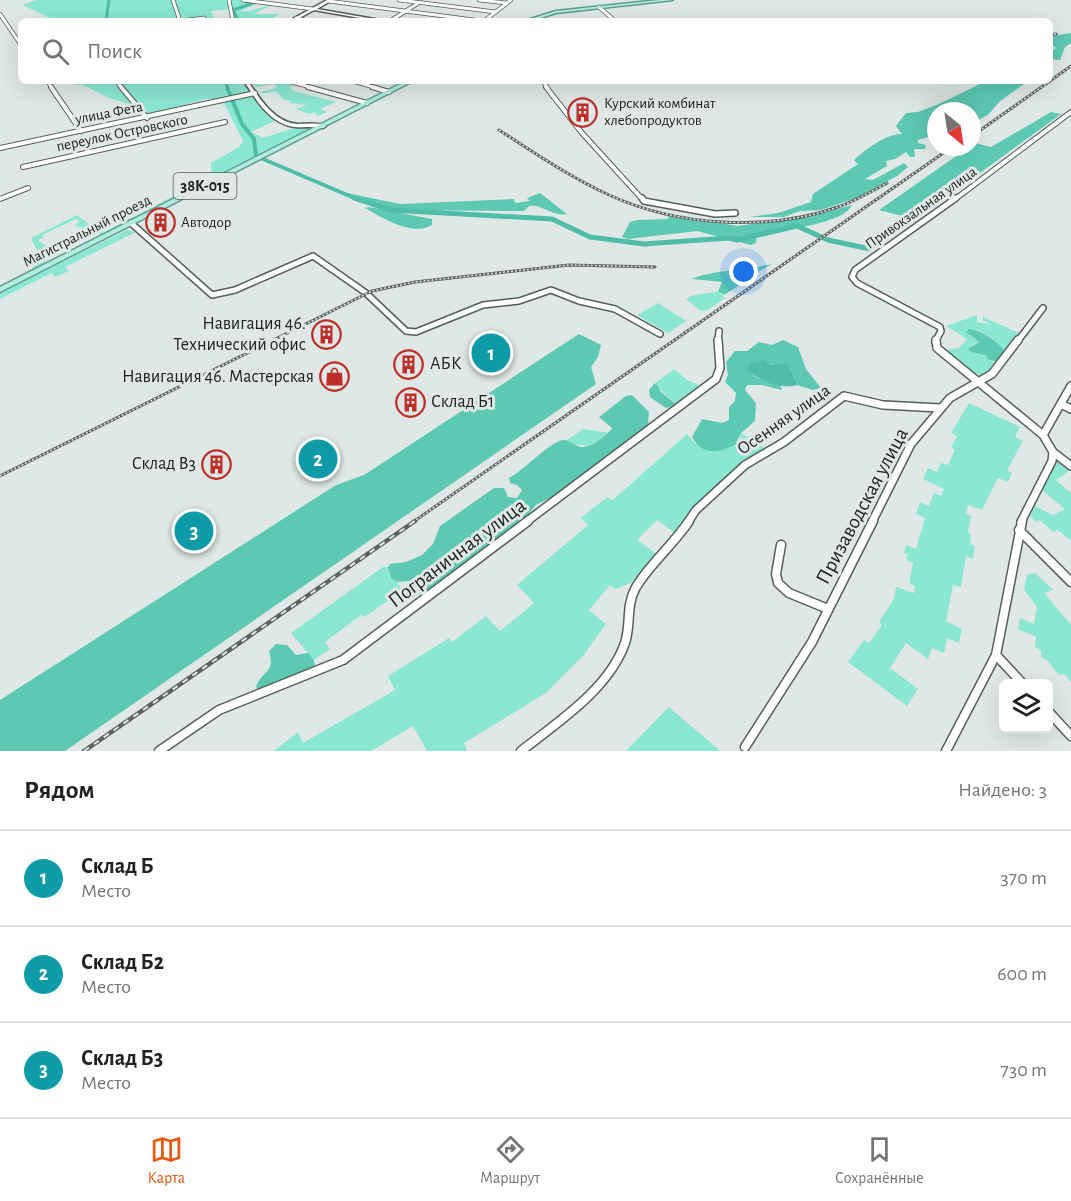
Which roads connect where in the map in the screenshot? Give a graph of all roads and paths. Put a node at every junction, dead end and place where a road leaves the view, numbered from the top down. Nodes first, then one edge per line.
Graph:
1 (173, 0) edge
2 (229, 0) edge
3 (243, 0) edge
4 (399, 0) edge
5 (479, 0) edge
6 (511, 0) edge
7 (671, 0) edge
8 (329, 1) edge
9 (420, 1) edge
10 (507, 3) junction
11 (599, 7) junction
12 (313, 9) junction
13 (405, 11) junction
14 (496, 12) junction
15 (0, 14) edge
16 (180, 18) edge
17 (232, 18) edge
18 (297, 18) edge
19 (366, 18) edge
20 (394, 18) edge
21 (460, 18) edge
22 (487, 18) edge
23 (535, 18) edge
24 (612, 18) edge
25 (18, 41) edge
26 (49, 84) edge
27 (119, 84) edge
28 (249, 84) edge
29 (297, 84) edge
30 (362, 84) edge
31 (404, 84) edge
32 (544, 84) edge
33 (389, 92) junction
34 (255, 93) junction
35 (367, 103) junction
36 (1071, 112) edge
37 (147, 118) junction
38 (225, 122) dead end
39 (323, 126) junction
40 (81, 131) junction
41 (0, 148) edge
42 (23, 167) dead end
43 (28, 188) dead end
44 (0, 199) edge
45 (735, 213) dead end
46 (131, 224) junction
47 (0, 290) edge
48 (1043, 308) dead end
49 (719, 331) dead end
50 (660, 334) dead end
51 (982, 382) junction
52 (1071, 386) edge
53 (1061, 404) junction
54 (940, 408) junction
55 (1071, 409) edge
56 (1043, 435) junction
57 (1053, 452) junction
58 (1071, 466) edge
59 (1019, 530) junction
60 (781, 545) dead end
61 (1071, 582) edge
62 (828, 609) junction
63 (996, 655) junction
64 (1018, 679) edge
65 (1053, 716) edge
66 (1071, 736) edge
67 (745, 747) dead end
68 (159, 751) edge
69 (521, 751) edge
70 (946, 751) edge

1 - 16 street
2 - 17 street
3 - 12 street
4 - 9 street
5 - 10 street
6 - 10 street
7 - 11 main road
8 - 12 street
8 - 13 street
9 - 13 street
9 - 14 street
10 - 14 street
11 - 23 main road
11 - 24 street
12 - 18 street
12 - 19 street
13 - 20 street
13 - 21 street
14 - 22 street
15 - 25 street
26 - 40 street
27 - 37 street
28 - 34 street
29 - 35 street
30 - 33 street
31 - 33 main road, Магистральный проезд / 38К-015
32 - 45 street
33 - 35 main road, Магистральный проезд / 38К-015
34 - 37 street, улица Фета
34 - 39 street
35 - 39 main road, Магистральный проезд / 38К-015
36 - 51 street, Привокзальная улица
37 - 40 street, улица Фета
38 - 42 street, переулок Островского
39 - 46 main road, Магистральный проезд / 38К-015
40 - 41 street, улица Фета
43 - 44 street
46 - 47 main road, Магистральный проезд / 38К-015
46 - 50 street
48 - 51 street, Призаводская улица
49 - 68 street, Пограничная улица
51 - 54 street, Призаводская улица
51 - 56 street
52 - 53 street
53 - 55 street
53 - 56 street
54 - 62 street, Призаводская улица
54 - 69 street, Осенняя улица
56 - 57 street
57 - 58 street
57 - 59 street
59 - 61 street
59 - 63 street
60 - 62 street
62 - 67 street, Призаводская улица
63 - 64 street
63 - 70 street
65 - 66 street

